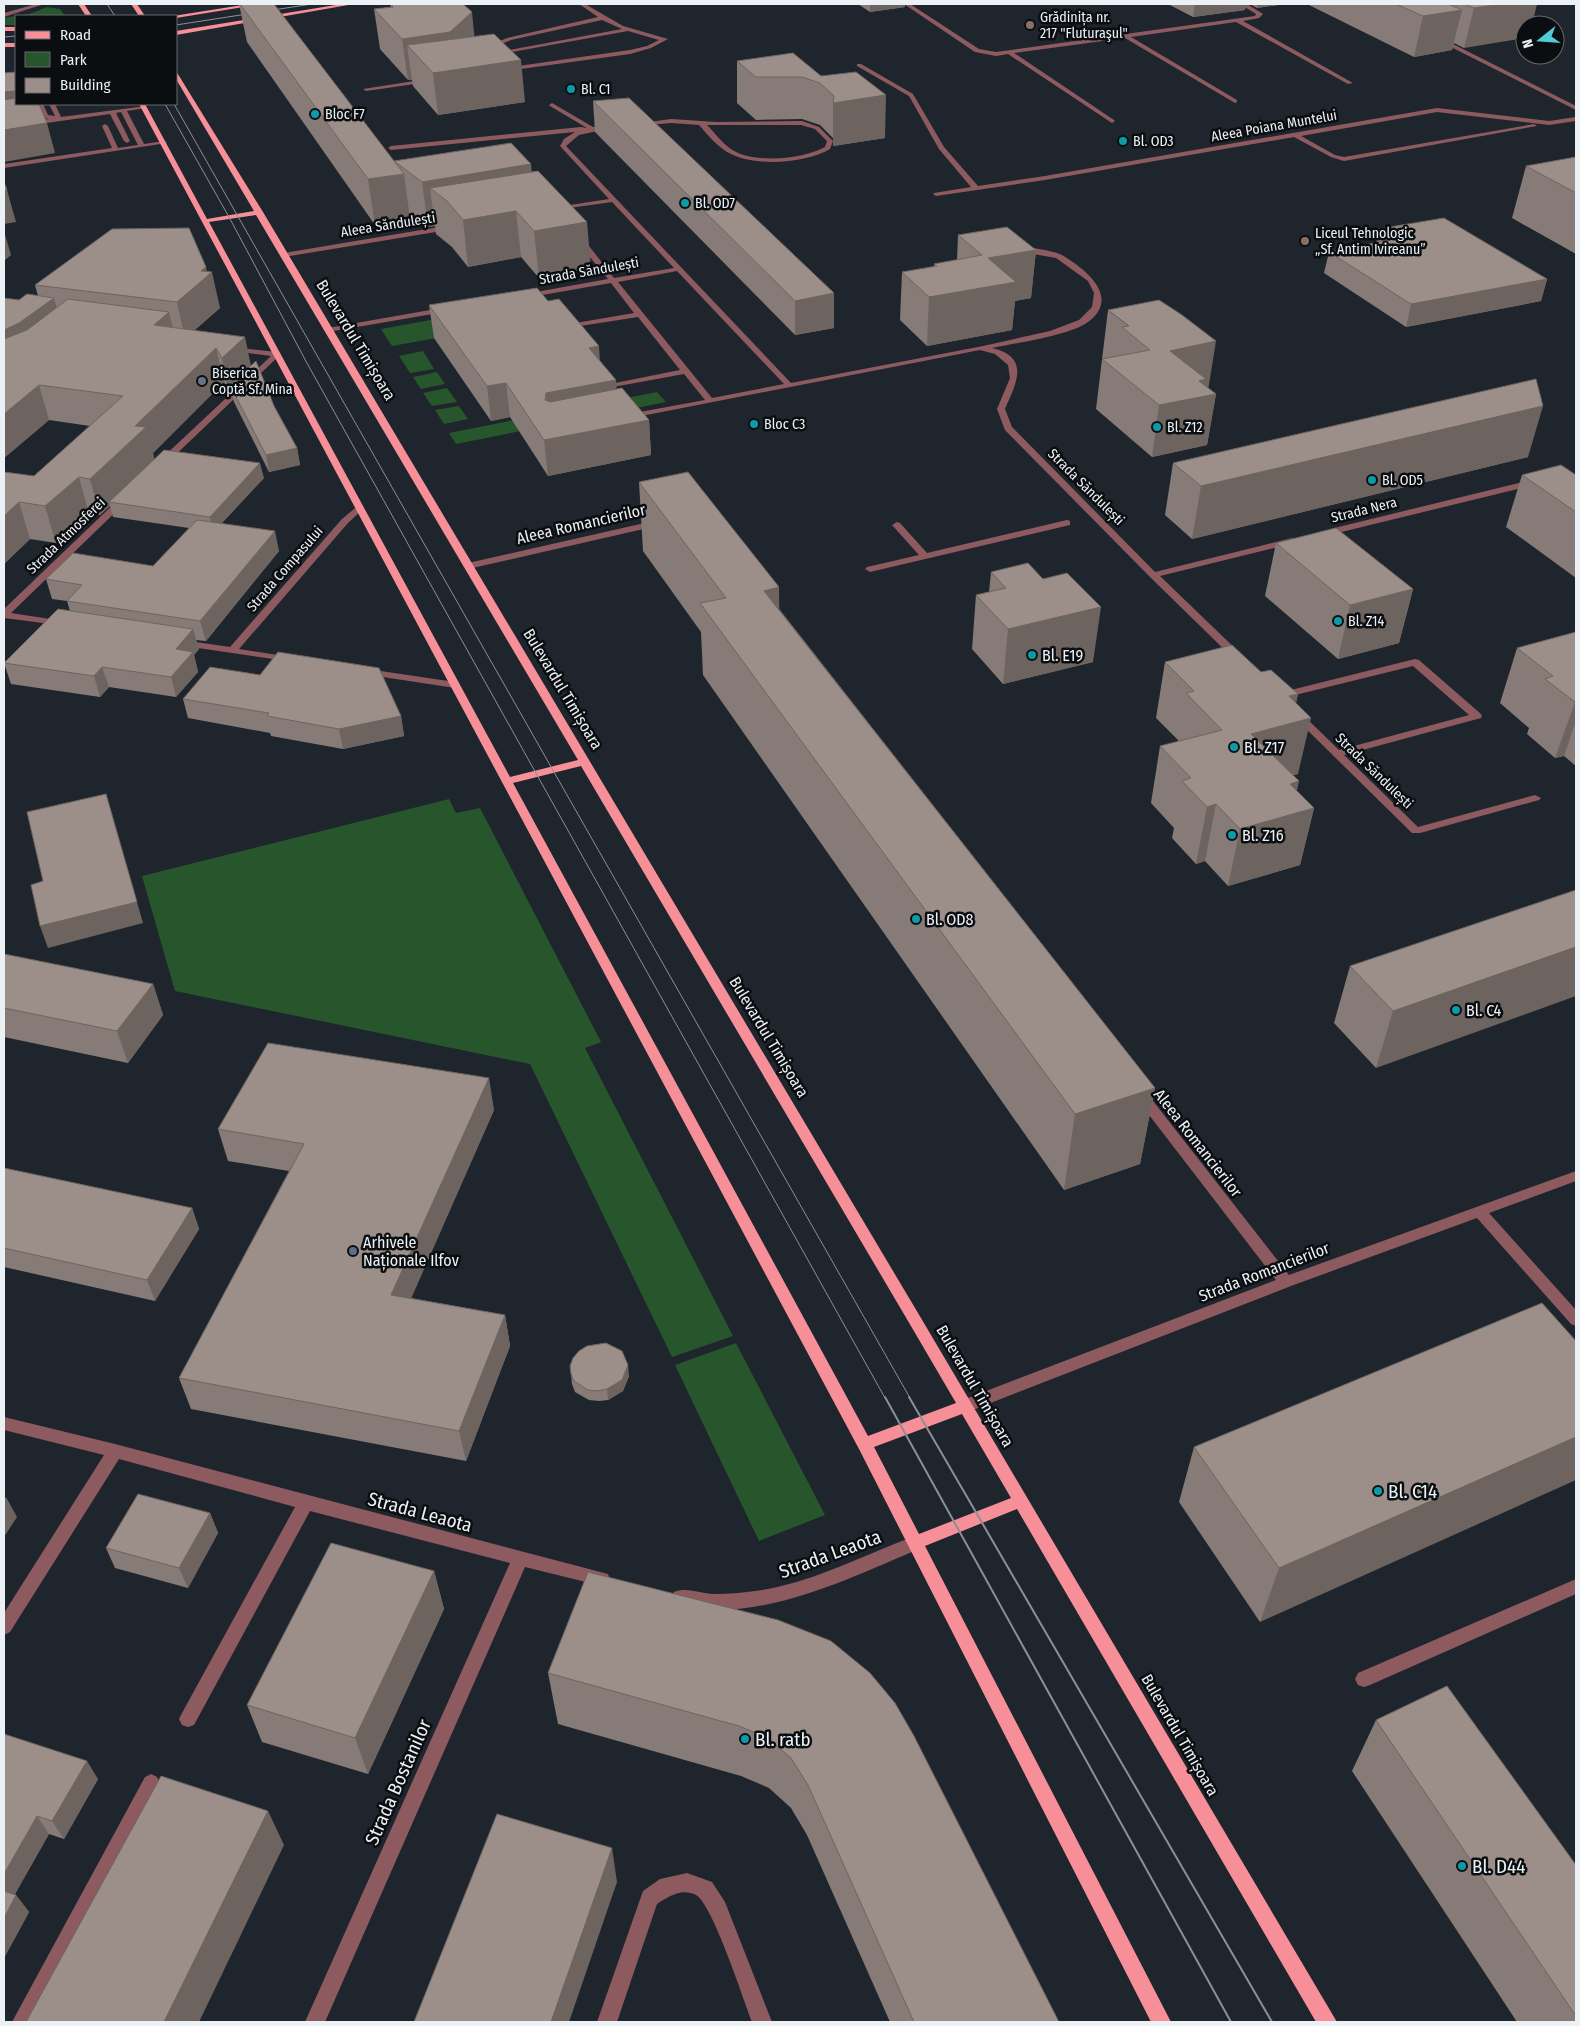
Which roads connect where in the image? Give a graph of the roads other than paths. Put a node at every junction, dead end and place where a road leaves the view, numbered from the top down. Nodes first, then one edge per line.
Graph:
1 (41, 4) edge
2 (81, 4) edge
3 (134, 4) edge
4 (259, 4) edge
5 (351, 4) edge
6 (582, 4) edge
7 (907, 4) edge
8 (1243, 4) edge
9 (4, 15) edge
10 (88, 15) edge
11 (141, 15) edge
12 (178, 16) edge
13 (602, 18) junction
14 (1237, 20) junction
15 (626, 30) junction
16 (178, 33) edge
17 (1428, 34) edge
18 (1126, 36) junction
19 (1010, 53) junction
20 (859, 65) dead end
21 (496, 71) edge
22 (178, 76) edge
23 (438, 79) edge
24 (1350, 82) dead end
25 (366, 89) dead end
26 (1235, 101) dead end
27 (40, 105) edge
28 (52, 105) edge
29 (143, 105) edge
30 (552, 105) dead end
31 (1576, 108) edge
32 (123, 110) junction
33 (112, 112) junction
34 (1576, 118) edge
35 (59, 119) junction
36 (1112, 122) dead end
37 (1549, 123) junction
38 (633, 124) edge
39 (702, 124) junction
40 (105, 126) dead end
41 (616, 126) edge
42 (4, 127) edge
43 (591, 128) junction
44 (1295, 135) junction
45 (127, 141) dead end
46 (164, 143) junction
47 (142, 146) junction
48 (392, 148) dead end
49 (116, 150) junction
50 (4, 166) edge
51 (976, 188) junction
52 (936, 194) dead end
53 (614, 200) junction
54 (555, 210) junction
55 (546, 211) edge
56 (258, 212) junction
57 (561, 217) edge
58 (205, 221) junction
59 (459, 226) edge
60 (573, 231) edge
61 (1013, 249) edge
62 (284, 254) junction
63 (678, 269) junction
64 (613, 280) junction
65 (516, 297) edge
66 (458, 307) edge
67 (640, 314) junction
68 (556, 328) edge
69 (328, 330) junction
70 (224, 348) edge
71 (980, 348) junction
72 (277, 354) junction
73 (686, 371) junction
74 (789, 385) junction
75 (605, 387) edge
76 (710, 401) junction
77 (617, 419) edge
78 (154, 471) edge
79 (1543, 480) edge
80 (132, 491) edge
81 (360, 507) junction
82 (671, 520) edge
83 (897, 524) dead end
84 (1067, 524) dead end
85 (925, 556) junction
86 (468, 566) junction
87 (870, 569) dead end
88 (1153, 575) junction
89 (4, 614) edge
90 (70, 625) edge
91 (175, 642) edge
92 (232, 651) junction
93 (300, 661) edge
94 (1243, 662) edge
95 (358, 670) edge
96 (455, 685) junction
97 (1337, 754) junction
98 (584, 762) junction
99 (507, 781) junction
100 (1535, 798) dead end
101 (1131, 1082) edge
102 (1576, 1176) edge
103 (1479, 1211) junction
104 (1286, 1282) junction
105 (1576, 1320) edge
106 (965, 1406) junction
107 (4, 1424) edge
108 (864, 1444) junction
109 (114, 1450) junction
110 (1020, 1501) junction
111 (306, 1503) junction
112 (915, 1543) junction
113 (520, 1559) junction
114 (613, 1581) edge
115 (1576, 1586) edge
116 (669, 1594) edge
117 (4, 1626) edge
118 (1364, 1680) dead end
119 (188, 1719) dead end
120 (151, 1783) dead end
121 (22, 2022) edge
122 (315, 2022) edge
123 (607, 2022) edge
124 (762, 2022) edge
125 (1161, 2022) edge
126 (1327, 2022) edge

1 - 9 street
2 - 10 main road
3 - 11 main road
4 - 12 main road
5 - 16 main road
6 - 13 street
7 - 19 street
8 - 14 street
13 - 15 street
13 - 15 street
14 - 18 street
14 - 24 street
15 - 21 street
17 - 31 street
18 - 19 street
18 - 26 street
19 - 36 street
20 - 51 street
22 - 56 main road, Bulevardul Timișoara
23 - 25 street
27 - 35 street
28 - 35 street
29 - 32 street
29 - 46 main road
30 - 43 street
32 - 33 street
32 - 47 street
33 - 35 street
33 - 45 street
34 - 37 street, Aleea Poiana Muntelui
35 - 42 street
37 - 44 street, Aleea Poiana Muntelui
37 - 44 street
38 - 39 street
39 - 39 street
40 - 49 street
41 - 43 street
43 - 48 street
43 - 53 street
44 - 51 street, Aleea Poiana Muntelui
46 - 47 street
46 - 58 main road
47 - 49 street
49 - 50 street
51 - 52 street, Aleea Poiana Muntelui
53 - 54 street
53 - 63 street
54 - 55 street
54 - 57 street
56 - 58 main road
56 - 62 main road, Bulevardul Timișoara
58 - 72 main road
59 - 62 street, Aleea Săndulești
60 - 64 street
61 - 71 street
62 - 69 main road, Bulevardul Timișoara
63 - 64 street, Strada Săndulești
63 - 74 street
64 - 65 street, Strada Săndulești
64 - 67 street
66 - 69 street
67 - 68 street
67 - 73 street
69 - 86 main road, Bulevardul Timișoara
70 - 72 street
71 - 74 street
71 - 88 street, Strada Săndulești
72 - 78 street
72 - 81 main road
73 - 75 street
73 - 76 street
74 - 76 street
76 - 77 street
79 - 88 street, Strada Nera
80 - 89 street, Strada Atmosferei
81 - 92 street, Strada Compasului
81 - 96 main road
82 - 86 street, Aleea Romancierilor
83 - 85 street
84 - 85 street
85 - 87 street
86 - 98 main road, Bulevardul Timișoara
88 - 94 street, Strada Săndulești
89 - 90 street
91 - 92 street
92 - 93 street
95 - 96 street
96 - 99 main road
97 - 97 street, Strada Săndulești
97 - 100 street, Strada Săndulești
98 - 99 main road
98 - 106 main road, Bulevardul Timișoara
99 - 108 main road
101 - 104 street, Aleea Romancierilor
102 - 103 street, Strada Romancierilor
103 - 104 street, Strada Romancierilor
103 - 105 street
104 - 106 street, Strada Romancierilor
106 - 108 main road
106 - 110 main road, Bulevardul Timișoara
107 - 109 street, Strada Leaota
108 - 112 main road
109 - 111 street, Strada Leaota
109 - 117 street
110 - 112 main road
110 - 126 main road, Bulevardul Timișoara
111 - 113 street, Strada Leaota
111 - 119 street
112 - 116 street, Strada Leaota
112 - 125 main road
113 - 114 street, Strada Leaota
113 - 122 street, Strada Bostanilor
115 - 118 street
120 - 121 street
123 - 124 street

